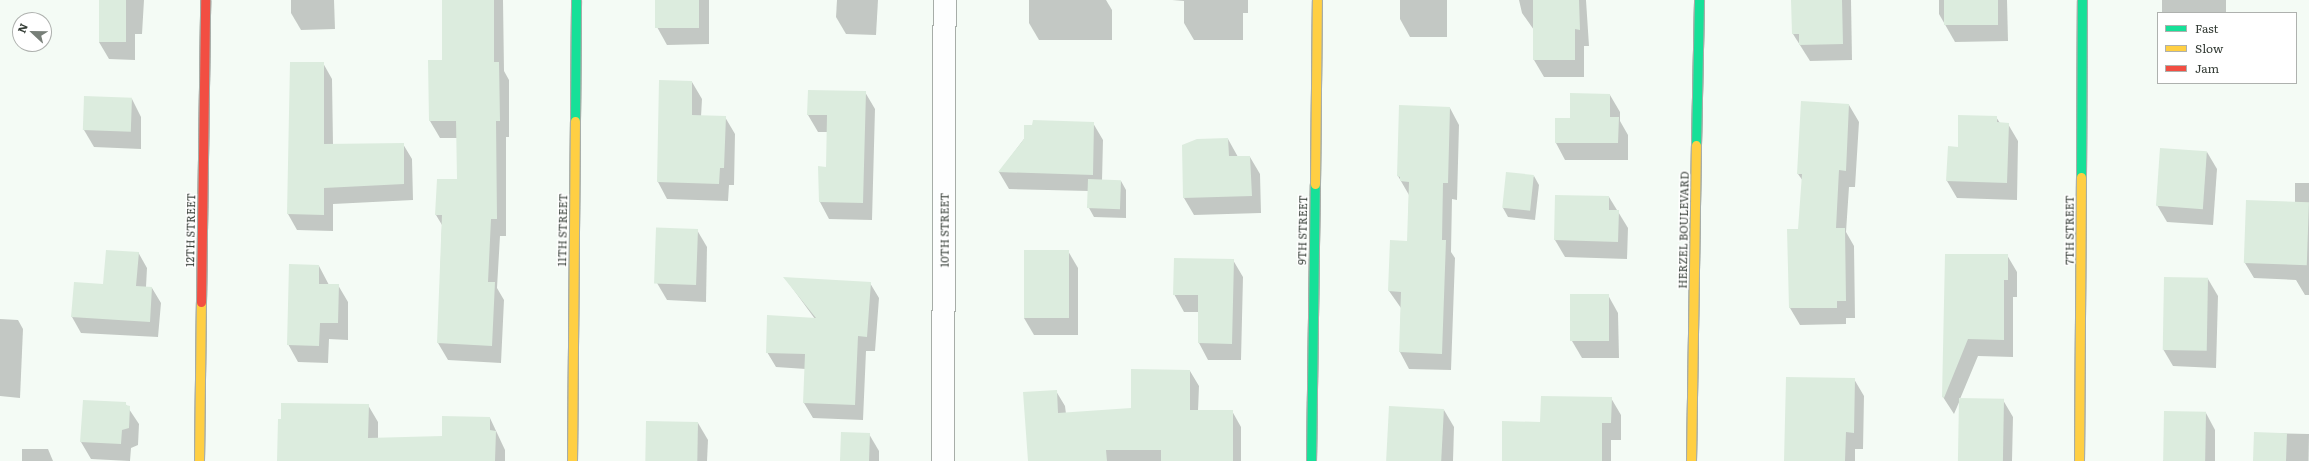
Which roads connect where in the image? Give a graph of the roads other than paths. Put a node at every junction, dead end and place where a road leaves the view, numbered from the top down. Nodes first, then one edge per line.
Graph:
1 (205, 0) edge
2 (576, 0) edge
3 (946, 0) edge
4 (1317, 0) edge
5 (1698, 0) edge
6 (2082, 0) edge
7 (199, 461) edge
8 (572, 461) edge
9 (943, 461) edge
10 (1311, 461) edge
11 (1691, 461) edge
12 (2079, 461) edge

1 - 7 street, 12TH STREET
2 - 8 street, 11TH STREET
3 - 9 street, 10TH STREET
4 - 10 street, 9TH STREET
5 - 11 street, HERZEL BOULEVARD
6 - 12 street, 7TH STREET

